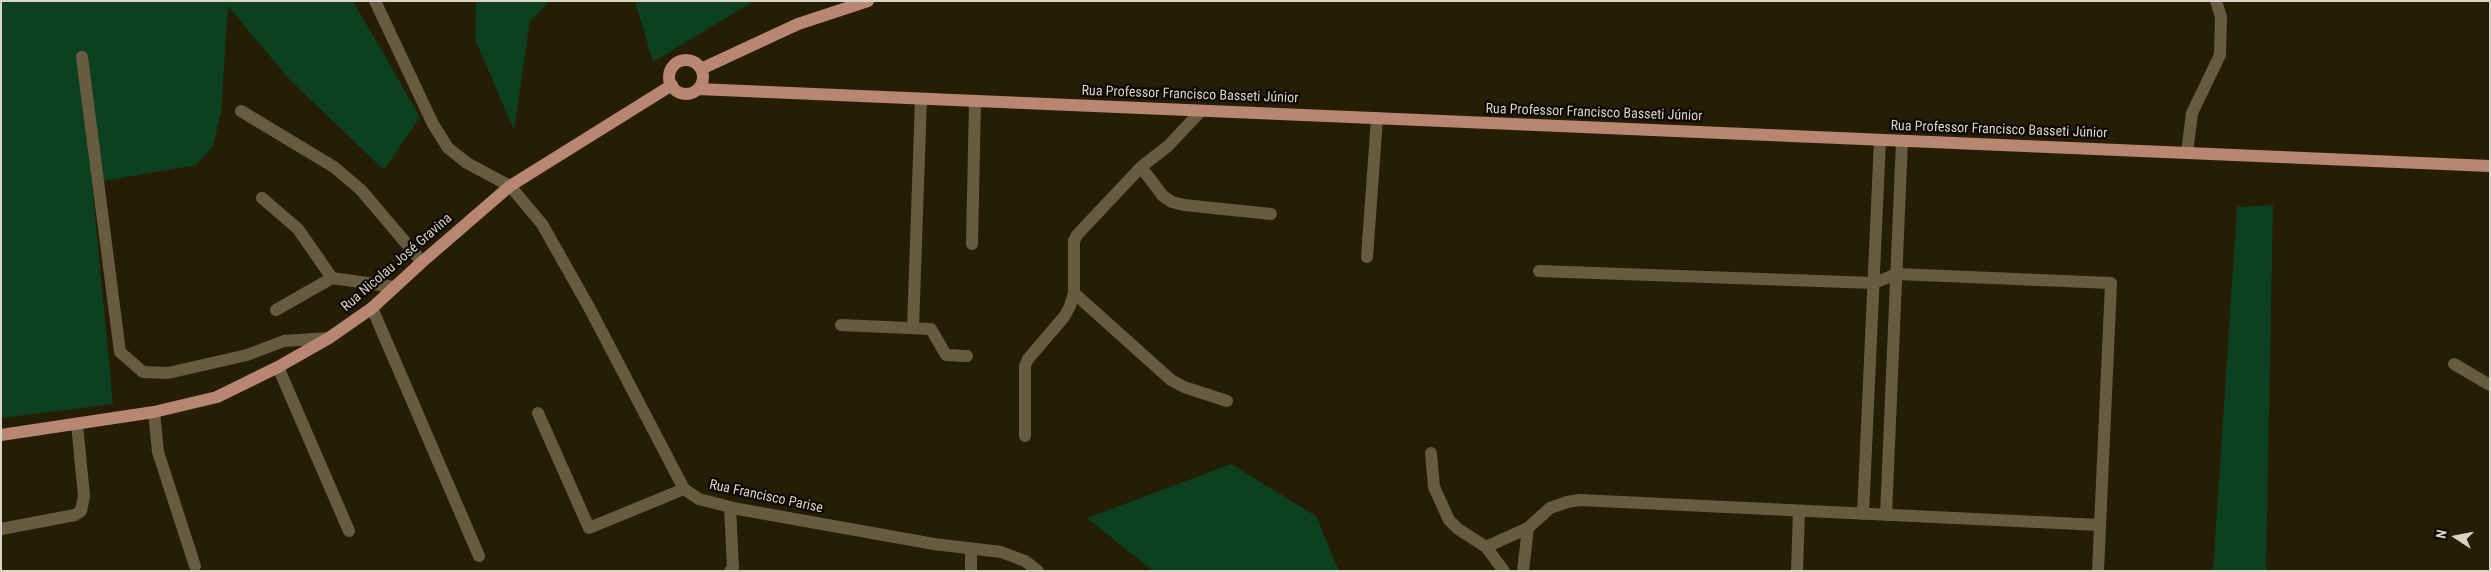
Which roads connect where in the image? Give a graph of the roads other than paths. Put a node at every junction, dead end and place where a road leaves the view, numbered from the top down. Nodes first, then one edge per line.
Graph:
1 (375, 1) edge
2 (868, 1) edge
3 (2216, 1) edge
4 (82, 57) dead end
5 (701, 69) junction
6 (672, 85) junction
7 (698, 89) junction
8 (920, 99) junction
9 (974, 101) junction
10 (241, 111) dead end
11 (1201, 111) junction
12 (1377, 118) junction
13 (1880, 140) junction
14 (1902, 141) junction
15 (2187, 153) junction
16 (2490, 166) edge
17 (1141, 167) junction
18 (510, 186) junction
19 (262, 198) dead end
20 (1270, 214) dead end
21 (972, 244) dead end
22 (1367, 257) dead end
23 (422, 262) junction
24 (1539, 271) dead end
25 (1896, 274) junction
26 (332, 278) junction
27 (1874, 283) junction
28 (395, 287) junction
29 (1074, 293) junction
30 (372, 308) junction
31 (276, 310) dead end
32 (841, 325) dead end
33 (913, 328) junction
34 (329, 338) junction
35 (967, 356) dead end
36 (2454, 364) dead end
37 (278, 367) junction
38 (2490, 385) edge
39 (1227, 401) dead end
40 (154, 412) junction
41 (538, 414) dead end
42 (77, 424) junction
43 (1, 435) edge
44 (1024, 436) dead end
45 (1431, 454) dead end
46 (684, 489) junction
47 (730, 507) junction
48 (1799, 511) junction
49 (1864, 514) junction
50 (1886, 515) junction
51 (2100, 525) junction
52 (1528, 528) junction
53 (1, 529) edge
54 (349, 531) dead end
55 (1486, 548) junction
56 (971, 549) junction
57 (479, 556) dead end
58 (195, 566) dead end
59 (730, 571) edge
60 (972, 571) edge
61 (1038, 571) edge
62 (1504, 571) edge
63 (1523, 571) edge
64 (1797, 571) edge
65 (2098, 571) edge

1 - 18 street
2 - 5 main road
3 - 15 street
4 - 34 street
5 - 6 main road
5 - 7 main road
6 - 7 main road
6 - 18 main road, Rua Nicolau José Gravina
7 - 8 main road, Rua Professor Francisco Basseti Júnior
8 - 9 main road, Rua Professor Francisco Basseti Júnior
8 - 33 street
9 - 11 main road, Rua Professor Francisco Basseti Júnior
9 - 21 street
10 - 23 street
11 - 12 main road, Rua Professor Francisco Basseti Júnior
11 - 17 street
12 - 13 main road, Rua Professor Francisco Basseti Júnior
12 - 22 street
13 - 14 main road, Rua Professor Francisco Basseti Júnior
13 - 27 street
14 - 15 main road, Rua Professor Francisco Basseti Júnior
14 - 25 street
15 - 16 main road, Rua Professor Francisco Basseti Júnior
17 - 20 street
17 - 29 street
18 - 23 main road, Rua Nicolau José Gravina
18 - 46 street
19 - 26 street
23 - 28 main road, Rua Nicolau José Gravina
24 - 27 street
25 - 27 street
25 - 50 street
25 - 51 street
26 - 28 street
26 - 31 street
27 - 49 street
28 - 30 main road, Rua Nicolau José Gravina
29 - 39 street
29 - 44 street
30 - 34 main road, Rua Nicolau José Gravina
30 - 57 street
32 - 33 street
33 - 35 street
34 - 37 main road, Rua Nicolau José Gravina
36 - 38 street
37 - 40 main road, Rua Nicolau José Gravina
37 - 54 street
40 - 42 main road, Rua Nicolau José Gravina
40 - 58 street
41 - 46 street
42 - 43 main road, Rua Nicolau José Gravina
42 - 53 street
45 - 55 street
46 - 47 street, Rua Francisco Parise
47 - 56 street, Rua Francisco Parise
47 - 59 street
48 - 49 street
48 - 52 street
48 - 64 street
49 - 50 street
50 - 51 street
51 - 65 street
52 - 55 street
52 - 63 street
55 - 62 street
56 - 60 street
56 - 61 street, Rua Francisco Parise

